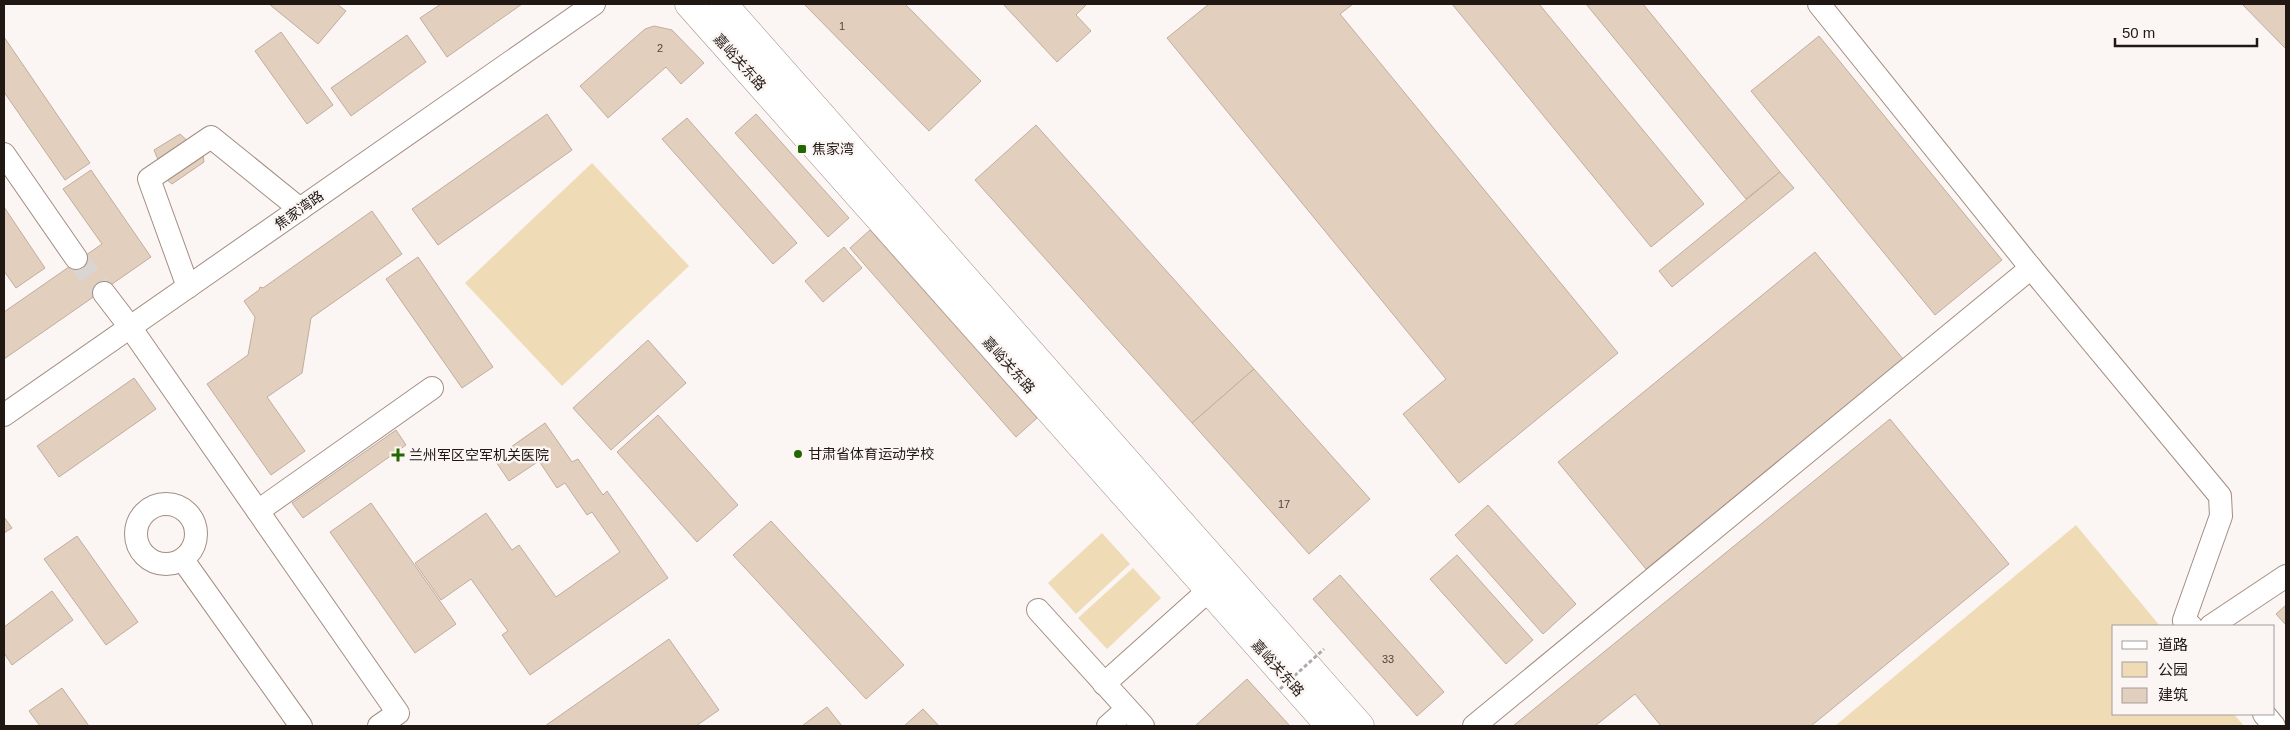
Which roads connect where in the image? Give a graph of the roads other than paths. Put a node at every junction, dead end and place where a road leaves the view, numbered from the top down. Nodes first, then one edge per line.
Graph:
1 (594, 4) edge
2 (689, 4) edge
3 (722, 4) edge
4 (1819, 4) edge
5 (4, 154) edge
6 (300, 209) junction
7 (76, 258) tunnel mouth
8 (2031, 268) junction
9 (188, 287) junction
10 (104, 293) tunnel mouth
11 (130, 327) junction
12 (432, 388) dead end
13 (4, 415) edge
14 (258, 511) junction
15 (183, 560) dead end
16 (2286, 576) edge
17 (1209, 590) junction
18 (1038, 610) dead end
19 (2188, 623) edge
20 (2212, 625) edge
21 (1104, 684) junction
22 (1127, 709) junction
23 (2265, 715) edge
24 (301, 726) edge
25 (379, 726) edge
26 (1108, 726) edge
27 (1142, 726) edge
28 (1330, 726) edge
29 (1360, 726) edge
30 (1474, 726) edge
31 (2274, 726) edge

1 - 6 street, 焦家湾路
2 - 17 main road, 嘉峪关东路
3 - 29 main road, 嘉峪关东路
4 - 8 street
5 - 7 street
6 - 9 street, 焦家湾路
6 - 9 street
8 - 19 street
8 - 30 street
9 - 11 street, 焦家湾路
10 - 11 street
11 - 13 street, 焦家湾路
11 - 14 street
12 - 14 street
14 - 25 street
15 - 24 street
16 - 20 street
17 - 21 street
17 - 28 main road, 嘉峪关东路
18 - 21 street
21 - 22 street
22 - 26 street
22 - 27 street
23 - 31 street

